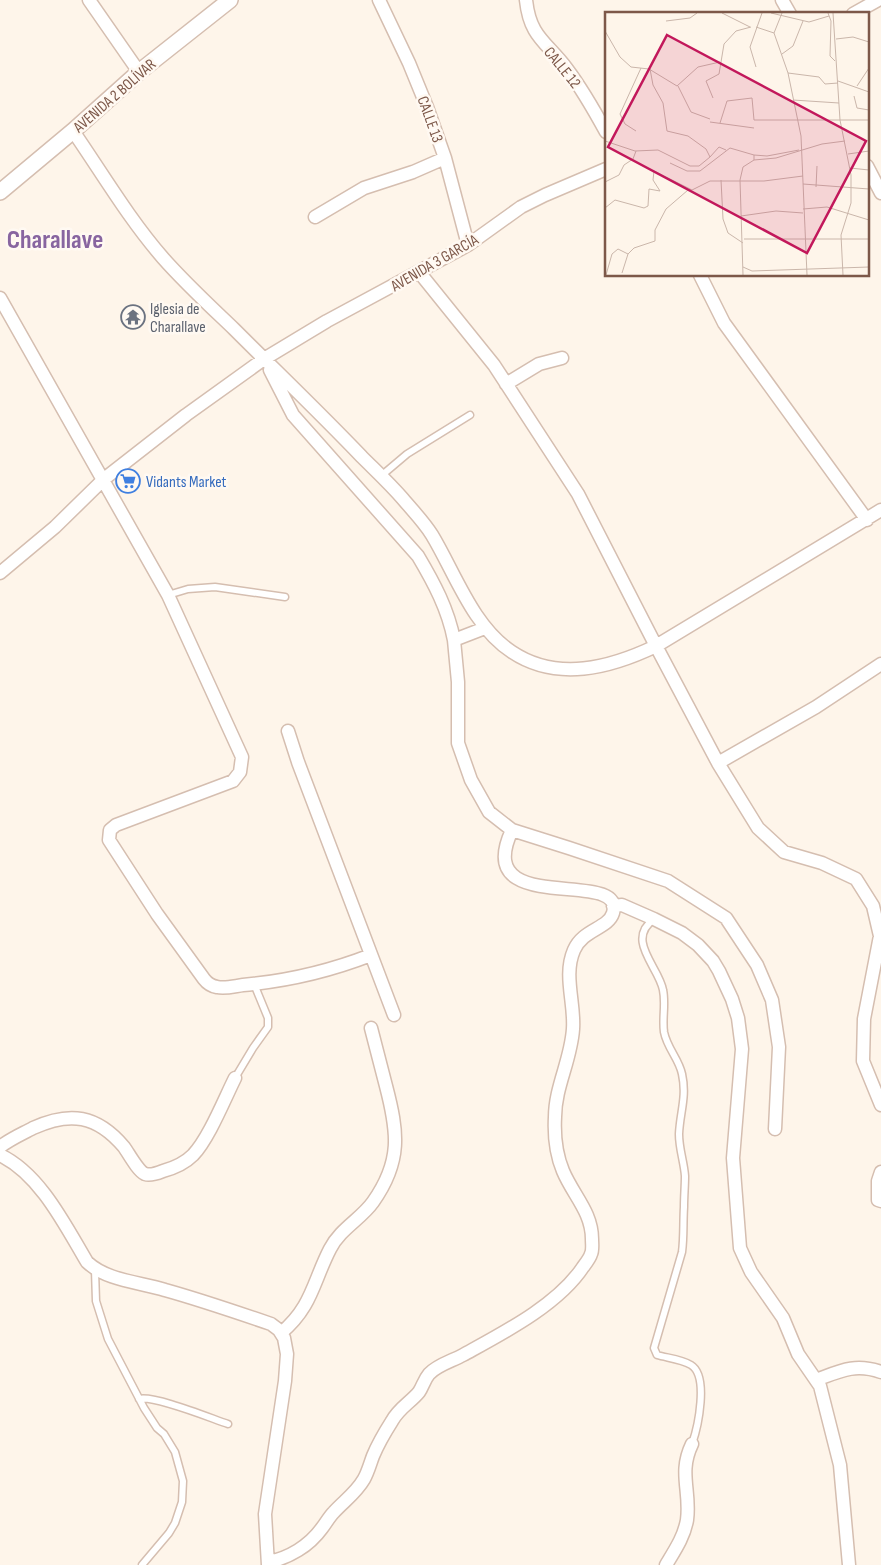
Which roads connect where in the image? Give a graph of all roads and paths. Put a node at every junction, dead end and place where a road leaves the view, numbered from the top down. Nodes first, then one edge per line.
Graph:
1 (89, 0) edge
2 (378, 0) edge
3 (526, 0) edge
4 (782, 0) edge
5 (878, 0) edge
6 (222, 2) edge
7 (789, 12) edge
8 (857, 12) edge
9 (139, 72) junction
10 (605, 130) edge
11 (73, 131) junction
12 (446, 158) junction
13 (868, 168) edge
14 (605, 170) edge
15 (0, 192) edge
16 (881, 193) edge
17 (315, 217) dead end
18 (468, 245) junction
19 (419, 272) junction
20 (700, 276) edge
21 (0, 298) edge
22 (562, 358) dead end
23 (264, 359) junction
24 (506, 384) junction
25 (470, 415) dead end
26 (381, 476) junction
27 (104, 480) junction
28 (881, 510) edge
29 (867, 520) junction
30 (0, 573) edge
31 (168, 594) junction
32 (285, 597) dead end
33 (485, 628) junction
34 (454, 640) junction
35 (656, 646) junction
36 (881, 664) edge
37 (288, 731) dead end
38 (718, 763) junction
39 (512, 830) junction
40 (613, 906) junction
41 (654, 919) junction
42 (880, 932) edge
43 (371, 955) junction
44 (254, 984) junction
45 (394, 1015) dead end
46 (371, 1028) dead end
47 (235, 1078) joint
48 (881, 1105) edge
49 (775, 1129) dead end
50 (0, 1146) edge
51 (0, 1155) edge
52 (881, 1172) edge
53 (881, 1201) edge
54 (95, 1270) junction
55 (281, 1333) junction
56 (881, 1372) edge
57 (816, 1380) junction
58 (139, 1399) junction
59 (228, 1424) dead end
60 (692, 1444) joint
61 (268, 1563) edge
62 (142, 1565) edge
63 (666, 1565) edge
64 (849, 1565) edge

1 - 9 street
2 - 12 street, CALLE 13
3 - 10 street, CALLE 12
4 - 7 street
5 - 8 street
6 - 9 street, AVENIDA 2 BOLÍVAR
9 - 11 street, AVENIDA 2 BOLÍVAR
11 - 15 street, AVENIDA 2 BOLÍVAR
11 - 23 street
12 - 17 street
12 - 18 street, CALLE 13
13 - 16 street
14 - 18 street, AVENIDA 3 GARCÍA
18 - 19 street, AVENIDA 3 GARCÍA
19 - 23 street, AVENIDA 3 GARCÍA
19 - 24 street
20 - 29 street
21 - 27 street
22 - 24 street
23 - 26 street
23 - 27 street, AVENIDA 3 GARCÍA
23 - 34 street
24 - 35 street
25 - 26 lane
26 - 33 street
27 - 30 street, AVENIDA 3 GARCÍA
27 - 31 street
28 - 29 street
29 - 35 street
31 - 32 lane
31 - 44 street
33 - 34 street
33 - 35 street
34 - 39 street
35 - 38 street
36 - 38 street
37 - 43 street
38 - 42 street
39 - 40 street
39 - 49 street
40 - 41 street
40 - 61 street
41 - 57 street
41 - 60 lane
42 - 48 street
43 - 44 street
43 - 45 street
44 - 47 lane
46 - 55 street
47 - 50 street
51 - 54 street
52 - 53 street
54 - 55 street
54 - 58 lane
55 - 61 street
56 - 57 street
57 - 64 street
58 - 59 lane
58 - 62 lane
60 - 63 street

